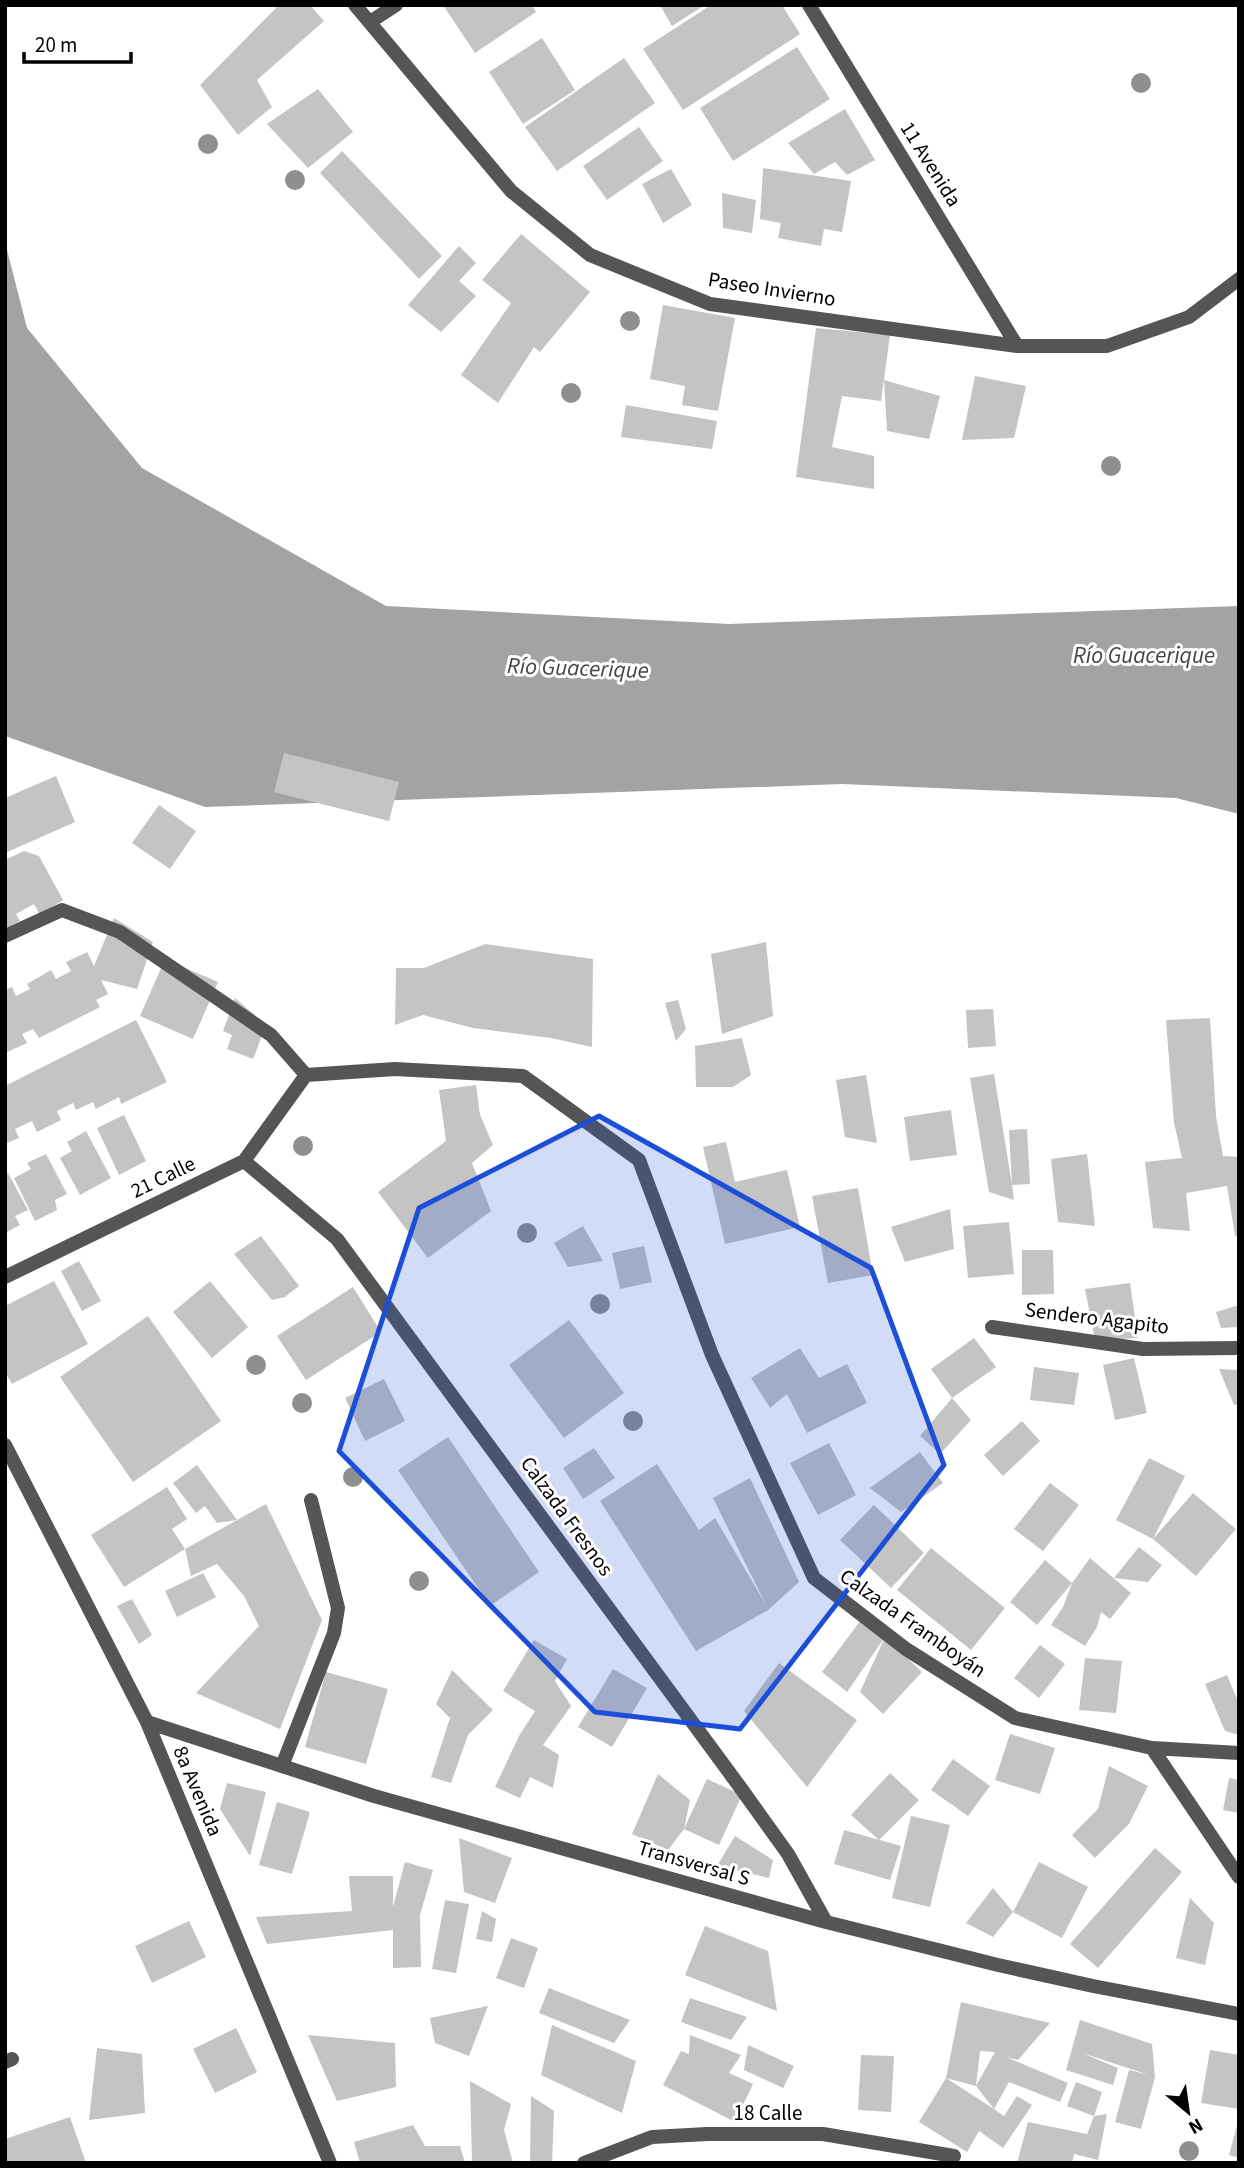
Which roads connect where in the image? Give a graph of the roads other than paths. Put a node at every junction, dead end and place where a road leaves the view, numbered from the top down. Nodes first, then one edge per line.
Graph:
1 (355, 5) edge
2 (396, 5) edge
3 (808, 5) edge
4 (370, 22) junction
5 (1239, 279) edge
6 (1017, 346) junction
7 (5, 936) edge
8 (306, 1075) junction
9 (244, 1161) junction
10 (5, 1277) edge
11 (992, 1326) dead end
12 (1239, 1348) edge
13 (6, 1449) edge
14 (311, 1500) dead end
15 (146, 1722) junction
16 (1152, 1748) junction
17 (1239, 1753) edge
18 (282, 1766) junction
19 (1239, 1877) edge
20 (826, 1922) junction
21 (1239, 2014) edge
22 (954, 2156) dead end
23 (330, 2163) edge
24 (584, 2163) edge

1 - 4 street, Paseo Invierno
2 - 4 street
3 - 6 street, 11 Avenida
4 - 6 street, Paseo Invierno
5 - 6 street, Paseo Invierno
7 - 8 street
8 - 9 street, 21 Calle
8 - 16 street, Calzada Framboyán
9 - 10 street, 21 Calle
9 - 20 street, Calzada Fresnos
11 - 12 street, Sendero Agapito
13 - 15 street, 8a Avenida
14 - 18 street
15 - 18 street, Transversal S
15 - 23 street, 8a Avenida
16 - 17 street, Calzada Framboyán
16 - 19 street
18 - 20 street, Transversal S
20 - 21 street, Transversal S
22 - 24 street, 18 Calle

